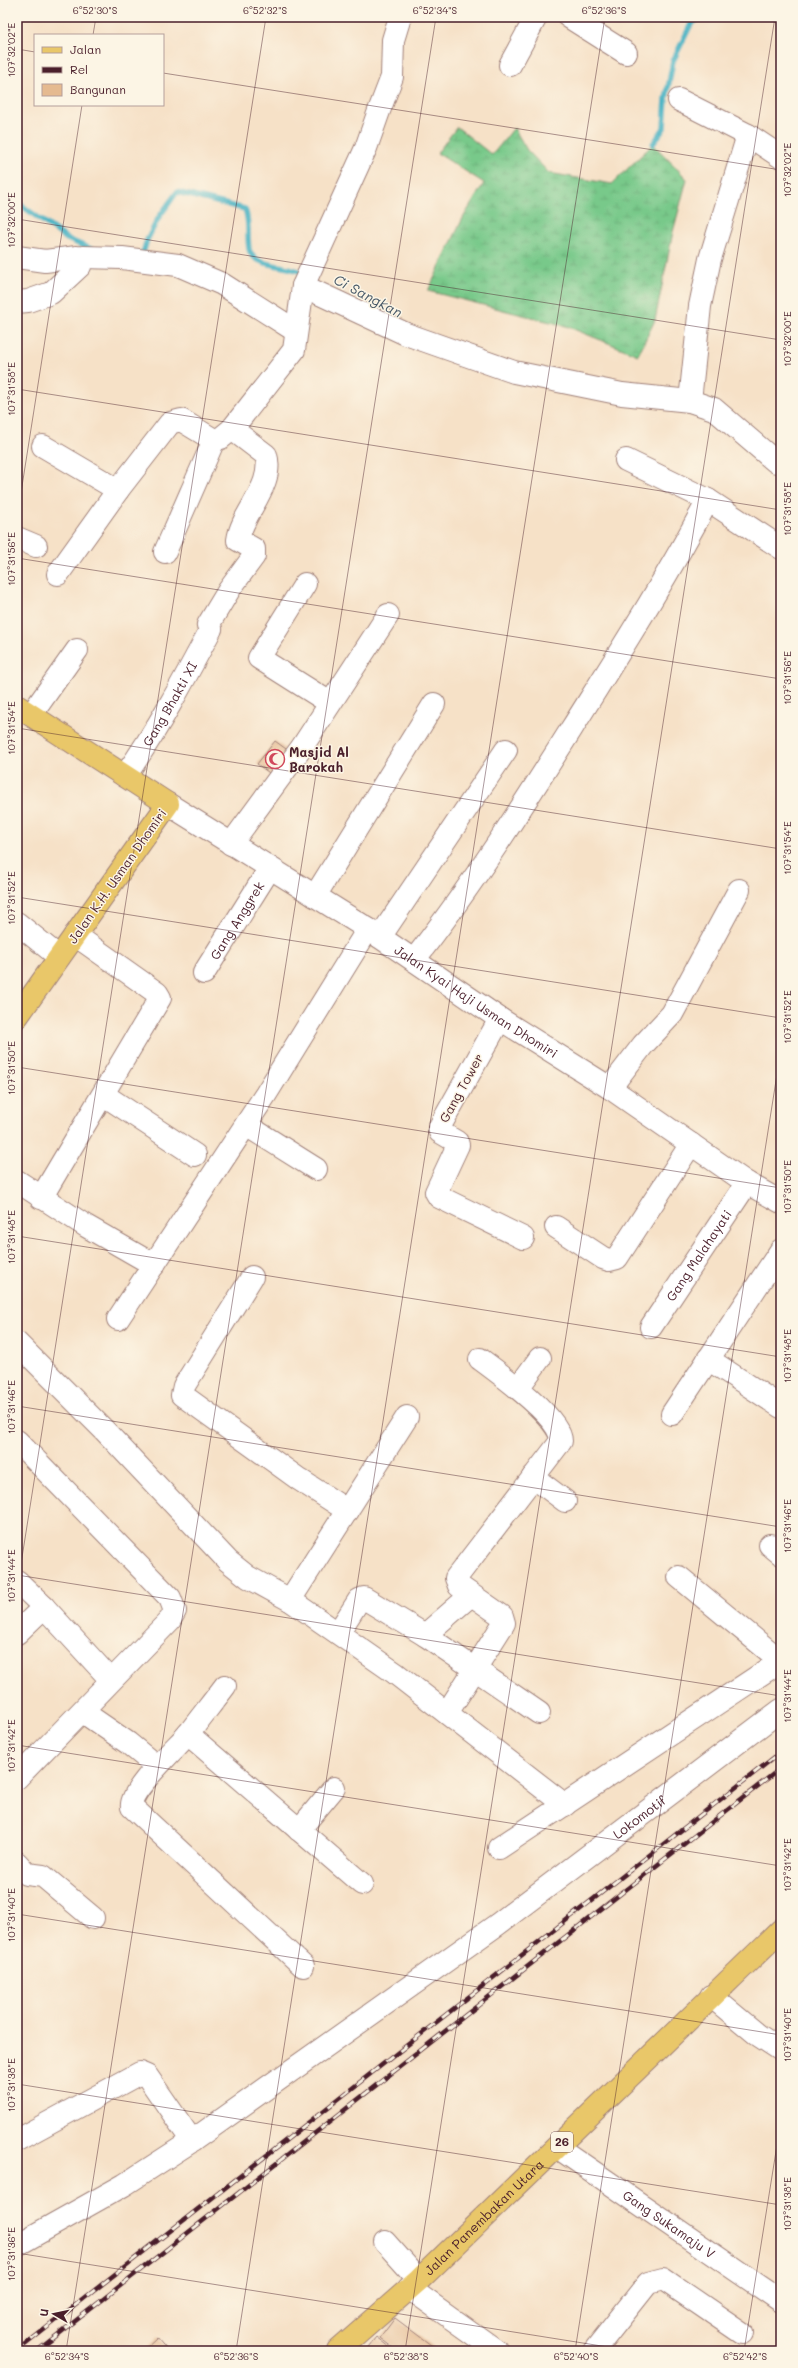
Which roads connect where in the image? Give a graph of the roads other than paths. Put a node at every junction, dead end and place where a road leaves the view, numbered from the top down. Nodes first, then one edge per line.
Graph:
1 (400, 17) edge
2 (536, 17) edge
3 (570, 17) edge
4 (626, 54) dead end
5 (510, 65) dead end
6 (679, 100) dead end
7 (748, 135) junction
8 (781, 157) edge
9 (17, 257) edge
10 (80, 260) junction
11 (306, 277) junction
12 (17, 302) edge
13 (296, 331) junction
14 (690, 397) junction
15 (223, 434) junction
16 (43, 446) dead end
17 (626, 460) dead end
18 (776, 462) dead end
19 (118, 490) junction
20 (708, 500) junction
21 (781, 548) edge
22 (165, 552) dead end
23 (58, 574) dead end
24 (305, 584) dead end
25 (388, 615) dead end
26 (77, 650) dead end
27 (330, 703) junction
28 (434, 704) dead end
29 (24, 710) edge
30 (506, 750) dead end
31 (124, 776) junction
32 (168, 804) junction
33 (231, 844) junction
34 (270, 868) junction
35 (739, 890) dead end
36 (315, 896) junction
37 (17, 923) edge
38 (374, 933) junction
39 (76, 935) junction
40 (59, 957) junction
41 (414, 960) junction
42 (204, 972) dead end
43 (17, 1017) edge
44 (500, 1019) junction
45 (610, 1088) junction
46 (104, 1095) junction
47 (246, 1125) junction
48 (691, 1144) junction
49 (196, 1155) dead end
50 (316, 1170) dead end
51 (17, 1181) edge
52 (747, 1183) junction
53 (41, 1198) junction
54 (781, 1202) edge
55 (556, 1227) dead end
56 (523, 1238) dead end
57 (781, 1250) edge
58 (154, 1265) junction
59 (252, 1278) dead end
60 (118, 1319) dead end
61 (651, 1328) dead end
62 (17, 1343) edge
63 (540, 1358) dead end
64 (480, 1359) dead end
65 (708, 1359) junction
66 (518, 1388) junction
67 (781, 1407) edge
68 (672, 1414) dead end
69 (407, 1417) dead end
70 (17, 1441) edge
71 (534, 1477) junction
72 (565, 1501) dead end
73 (348, 1511) junction
74 (679, 1577) dead end
75 (17, 1581) edge
76 (471, 1595) junction
77 (290, 1600) junction
78 (44, 1607) junction
79 (17, 1633) edge
80 (338, 1633) junction
81 (425, 1635) junction
82 (777, 1664) edge
83 (475, 1671) junction
84 (111, 1680) junction
85 (225, 1686) dead end
86 (781, 1710) edge
87 (83, 1712) junction
88 (447, 1713) junction
89 (539, 1713) dead end
90 (188, 1734) junction
91 (156, 1766) junction
92 (17, 1778) edge
93 (334, 1788) dead end
94 (565, 1805) junction
95 (299, 1830) junction
96 (499, 1848) dead end
97 (17, 1863) edge
98 (362, 1884) dead end
99 (93, 1918) dead end
100 (781, 1930) edge
101 (303, 1966) dead end
102 (711, 1996) junction
103 (781, 2050) edge
104 (17, 2140) edge
105 (192, 2141) junction
106 (557, 2147) junction
107 (385, 2242) dead end
108 (17, 2245) edge
109 (414, 2284) junction
110 (781, 2301) edge
111 (742, 2333) dead end
112 (338, 2351) edge
113 (497, 2351) edge
114 (594, 2351) edge

1 - 11 street
2 - 5 street
3 - 4 street
6 - 7 street
7 - 8 street
7 - 14 street
9 - 10 street
10 - 12 street
10 - 13 street
11 - 13 street
11 - 14 street
13 - 15 street
14 - 18 street
15 - 19 street
15 - 22 street
15 - 31 street, Gang Bhakti XI
16 - 19 street
17 - 20 street
19 - 23 street
20 - 21 street
20 - 41 street
24 - 27 street
25 - 27 street
26 - 29 street
27 - 33 street
28 - 36 street
29 - 31 main road, Jalan K.H. Usman Dhomiri
30 - 38 street
31 - 32 main road, Jalan K.H. Usman Dhomiri
32 - 33 street, Jalan Kyai Haji Usman Dhomiri
32 - 39 main road, Jalan K.H. Usman Dhomiri
33 - 34 street, Jalan Kyai Haji Usman Dhomiri
34 - 36 street, Jalan Kyai Haji Usman Dhomiri
34 - 42 street, Gang Anggrek
35 - 45 street
36 - 38 street, Jalan Kyai Haji Usman Dhomiri
37 - 40 street
38 - 41 street, Jalan Kyai Haji Usman Dhomiri
38 - 47 street
39 - 40 main road, Jalan K.H. Usman Dhomiri
39 - 46 street
40 - 43 main road, Jalan K.H. Usman Dhomiri
41 - 44 street, Jalan Kyai Haji Usman Dhomiri
44 - 45 street, Jalan Kyai Haji Usman Dhomiri
44 - 56 street, Gang Tower
45 - 48 street, Jalan Kyai Haji Usman Dhomiri
46 - 49 street
46 - 53 street
47 - 50 street
47 - 58 street
48 - 52 street, Jalan Kyai Haji Usman Dhomiri
48 - 55 street
51 - 53 street
52 - 54 street, Jalan Kyai Haji Usman Dhomiri
52 - 61 street, Gang Malahayati
53 - 58 street
57 - 65 street
58 - 60 street
59 - 73 street
62 - 77 street
63 - 66 street
64 - 66 street
65 - 67 street
65 - 68 street
66 - 71 street
69 - 73 street
70 - 84 street
71 - 72 street
71 - 76 street
73 - 77 street
74 - 82 street
75 - 78 street
76 - 81 street
76 - 83 street
77 - 80 street
78 - 79 street
78 - 84 street
80 - 81 street
80 - 88 street
81 - 83 street
82 - 94 street
83 - 88 street
83 - 89 street
84 - 87 street
85 - 90 street
86 - 105 street, Lokomotif
87 - 91 street
87 - 92 street
88 - 94 street
90 - 91 street
90 - 95 street
91 - 101 street
93 - 95 street
94 - 96 street
95 - 98 street
97 - 99 street
100 - 102 main road, Jalan Panembakan Utara / 26
102 - 103 street
102 - 106 main road, Jalan Panembakan Utara / 26
104 - 105 street
105 - 108 street, Lokomotif
106 - 109 main road, Jalan Panembakan Utara / 26
106 - 110 street, Gang Sukamaju V
107 - 109 street
109 - 112 main road, Jalan Panembakan Utara / 26
109 - 113 street
111 - 114 street

